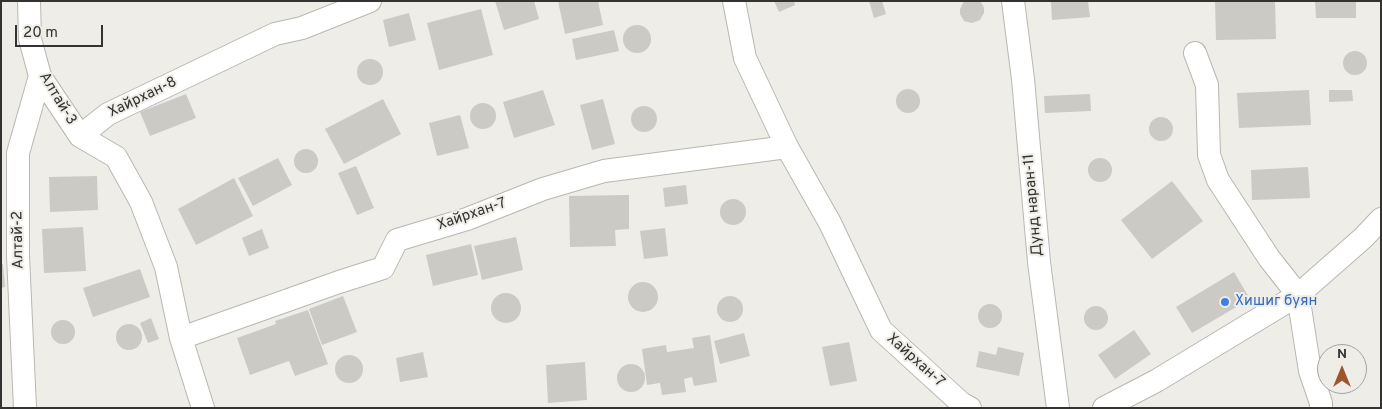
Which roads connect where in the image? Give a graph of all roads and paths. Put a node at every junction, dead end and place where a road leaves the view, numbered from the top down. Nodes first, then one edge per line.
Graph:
1 (29, 1) edge
2 (370, 1) edge
3 (1013, 1) edge
4 (733, 4) edge
5 (1196, 53) dead end
6 (40, 76) junction
7 (80, 136) junction
8 (787, 147) junction
9 (1381, 220) edge
10 (1298, 295) junction
11 (181, 338) junction
12 (25, 408) edge
13 (203, 408) edge
14 (970, 408) edge
15 (1058, 408) edge
16 (1104, 408) edge
17 (1321, 408) edge

1 - 6 street, Алтай-3
2 - 7 street, Хайрхан-8
3 - 15 street, Дунд наран-11
4 - 8 street, Хайрхан-7
5 - 10 street
6 - 7 street, Алтай-3
6 - 12 street, Алтай-2
7 - 11 street
8 - 11 street, Хайрхан-7
8 - 14 street, Хайрхан-7
9 - 10 street
10 - 16 street
10 - 17 street
11 - 13 street

